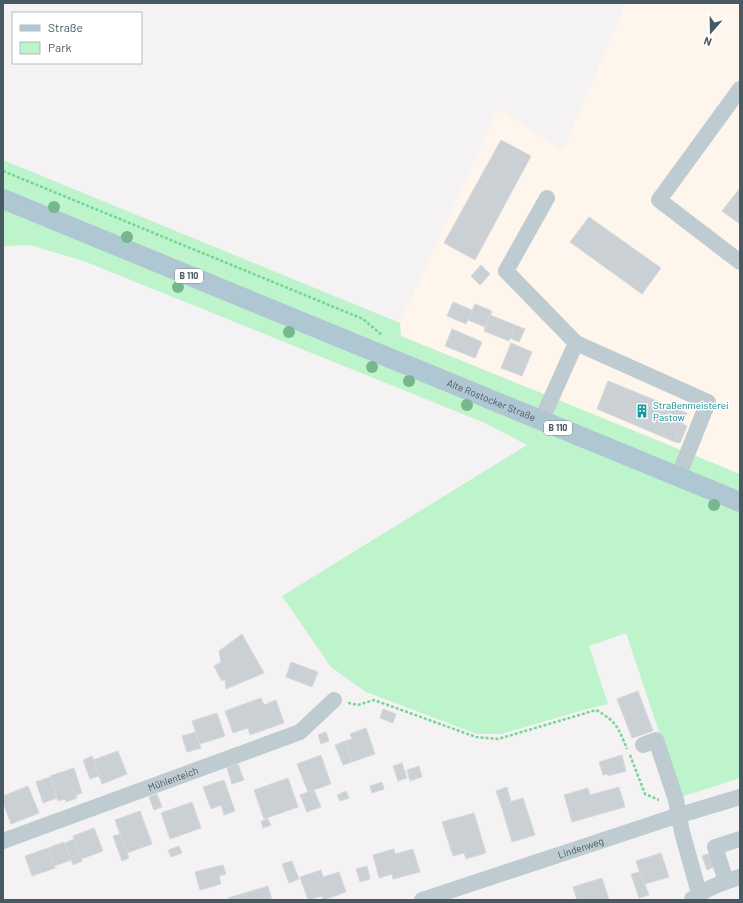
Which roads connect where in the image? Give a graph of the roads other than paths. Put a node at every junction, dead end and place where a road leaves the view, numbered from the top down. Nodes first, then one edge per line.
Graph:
1 (740, 89) edge
2 (547, 198) dead end
3 (3, 199) edge
4 (740, 262) edge
5 (576, 343) junction
6 (541, 421) junction
7 (678, 477) junction
8 (740, 502) edge
9 (334, 700) road end
10 (643, 745) dead end
11 (740, 797) edge
12 (674, 816) junction
13 (740, 839) edge
14 (3, 841) edge
15 (733, 879) edge
16 (695, 897) edge
17 (422, 900) edge

1 - 4 street
2 - 5 street
3 - 6 main road, Alte Rostocker Straße / B 110
5 - 6 street
5 - 7 street
6 - 7 main road, Alte Rostocker Straße / B 110
7 - 8 main road, Alte Rostocker Straße / B 110
9 - 14 street, Mühlenteich
10 - 12 street
11 - 12 street, Lindenweg
12 - 16 street
12 - 17 street, Lindenweg
13 - 15 street
15 - 16 street

